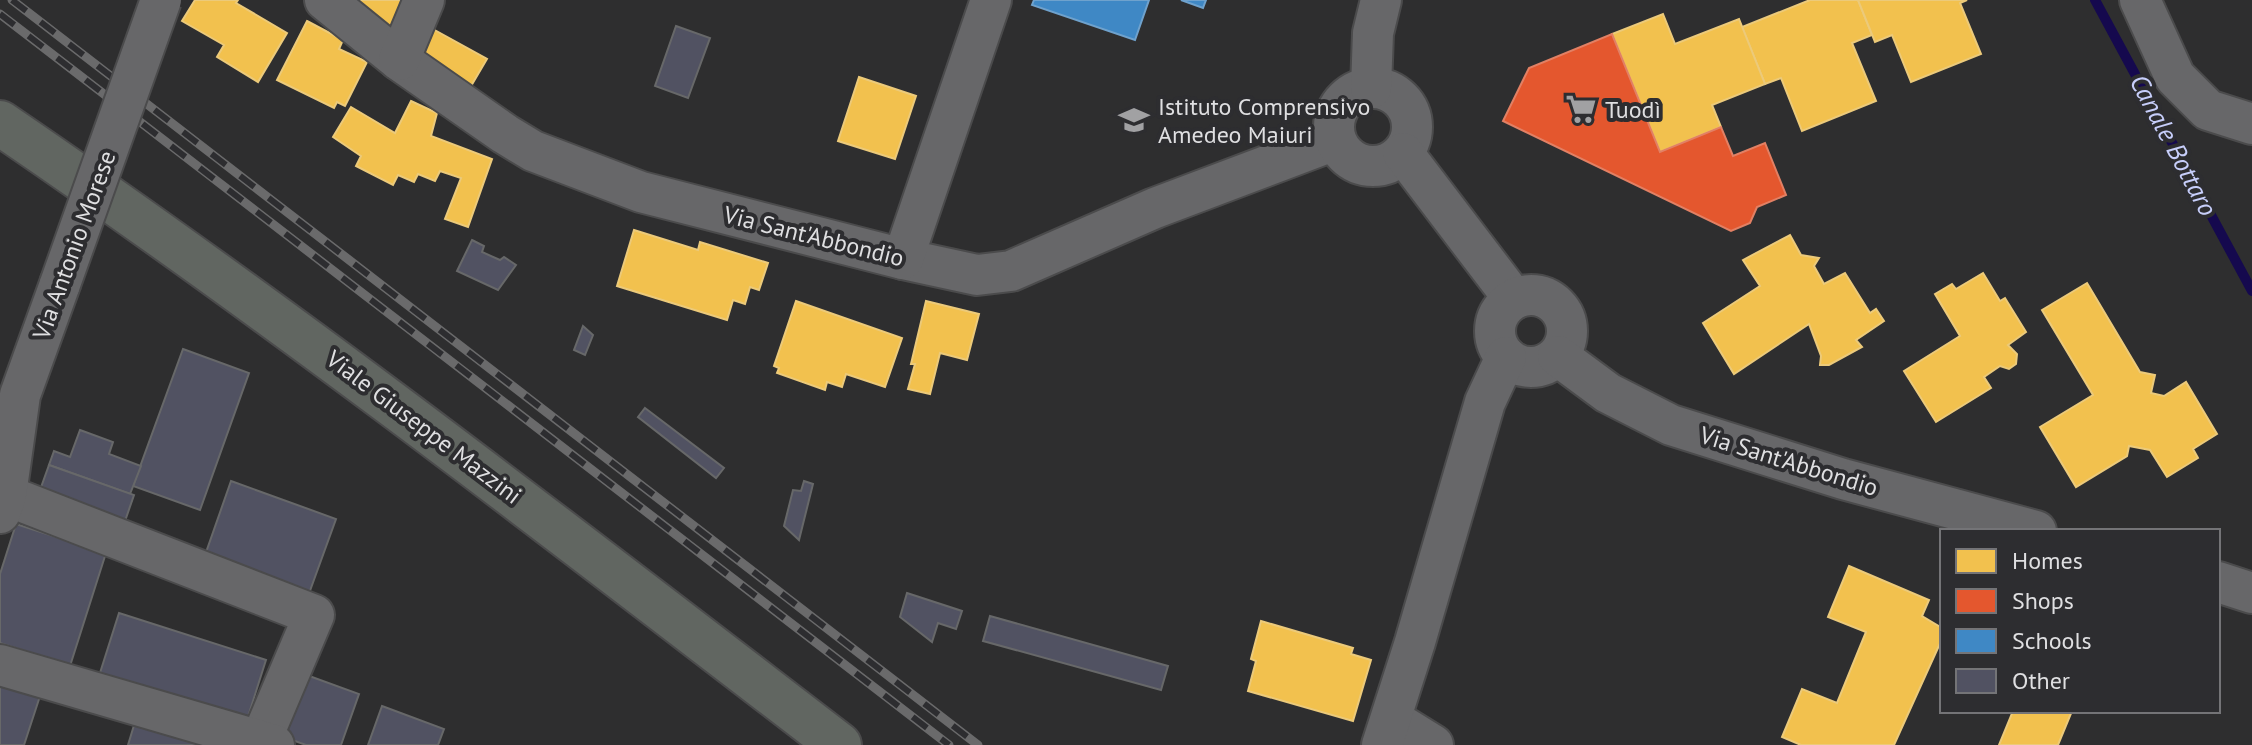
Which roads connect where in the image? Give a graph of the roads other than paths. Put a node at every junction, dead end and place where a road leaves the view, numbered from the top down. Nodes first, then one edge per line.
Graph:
1 (161, 0) edge
2 (325, 0) edge
3 (424, 0) edge
4 (991, 0) edge
5 (1381, 0) edge
6 (2140, 0) edge
7 (399, 60) junction
8 (1371, 88) junction
9 (0, 123) edge
10 (2252, 124) edge
11 (1335, 140) junction
12 (1403, 153) junction
13 (903, 259) junction
14 (1514, 299) junction
15 (1558, 356) junction
16 (1506, 357) junction
17 (2, 500) edge
18 (2029, 529) edge
19 (2220, 583) edge
20 (2252, 593) edge
21 (0, 665) edge
22 (1387, 732) edge
23 (268, 742) edge
24 (839, 745) edge
25 (1433, 745) edge

1 - 17 street, Via Antonio Morese, bridge
2 - 7 street, Via Sant'Abbondio
3 - 7 street
4 - 13 street
5 - 8 street
6 - 10 street
7 - 13 street, Via Sant'Abbondio
8 - 11 street
8 - 12 street
9 - 24 main road, Viale Giuseppe Mazzini
11 - 12 street
11 - 13 street, Via Sant'Abbondio
12 - 14 street
14 - 15 street
14 - 16 street
15 - 16 street
15 - 18 street, Via Sant'Abbondio
16 - 22 street
17 - 23 street
19 - 20 street
21 - 23 street
22 - 25 street

